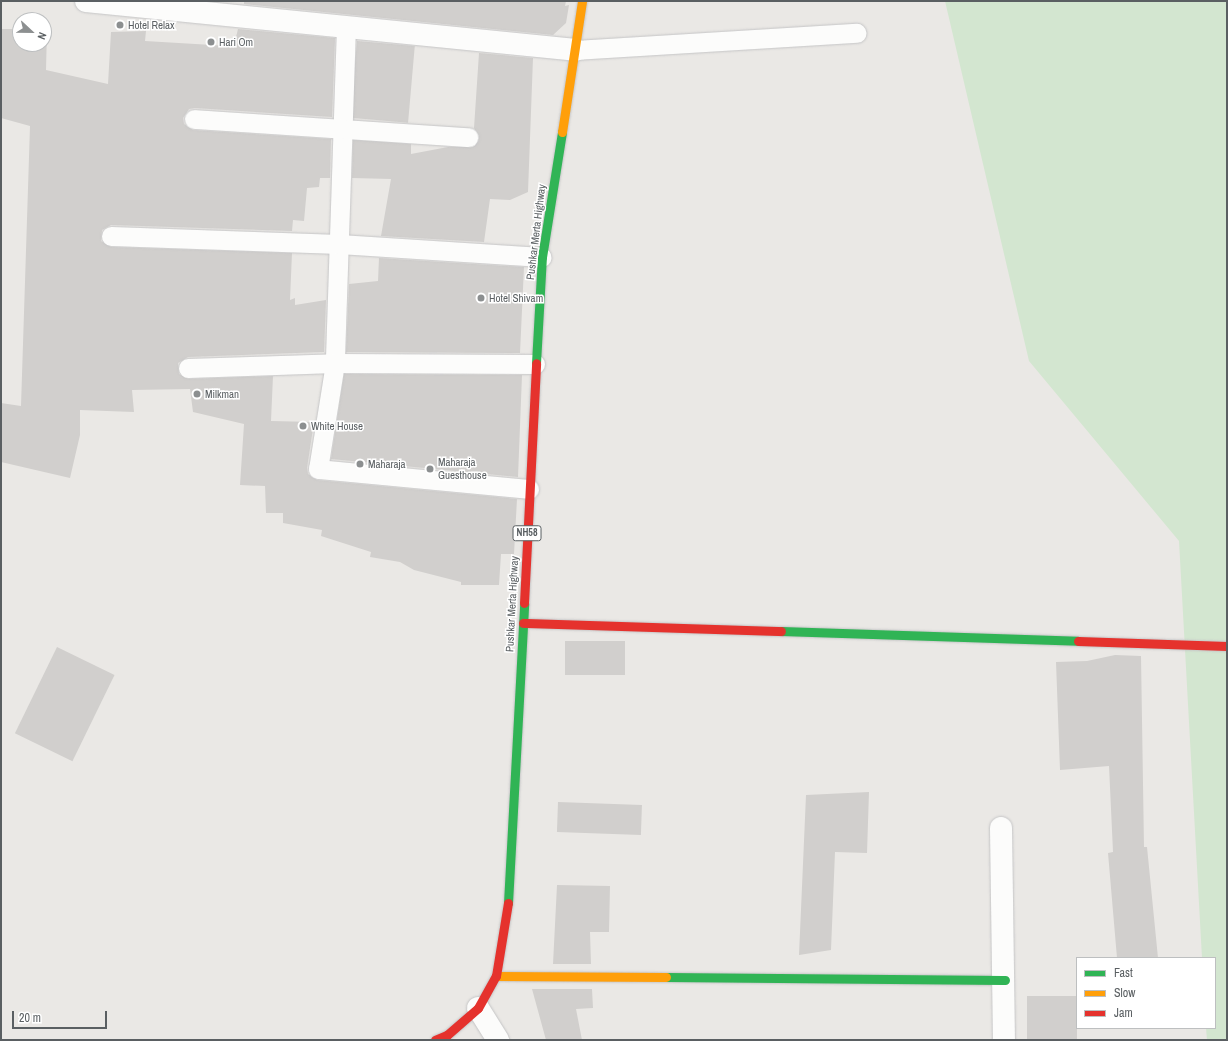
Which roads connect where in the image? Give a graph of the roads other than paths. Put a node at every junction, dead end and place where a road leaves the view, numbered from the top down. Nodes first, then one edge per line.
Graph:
1 (86, 1) edge
2 (582, 1) edge
3 (227, 8) edge
4 (346, 26) junction
5 (856, 33) dead end
6 (576, 50) junction
7 (194, 120) dead end
8 (343, 128) junction
9 (468, 137) dead end
10 (112, 236) dead end
11 (339, 244) junction
12 (542, 257) junction
13 (335, 363) junction
14 (535, 364) junction
15 (188, 368) dead end
16 (529, 489) junction
17 (523, 623) junction
18 (1227, 646) edge
19 (1000, 828) dead end
20 (496, 976) junction
21 (1005, 980) junction
22 (478, 1008) junction
23 (435, 1040) edge
24 (498, 1040) edge
25 (1004, 1040) edge

1 - 3 street
2 - 6 main road, Pushkar Merta Highway / NH58
3 - 4 street
4 - 6 street
4 - 8 lane
5 - 6 lane
6 - 12 main road, Pushkar Merta Highway / NH58
7 - 8 lane
8 - 9 lane
8 - 11 lane
10 - 11 lane
11 - 12 lane
11 - 13 lane
12 - 14 main road, Pushkar Merta Highway / NH58
13 - 14 lane
13 - 15 lane
13 - 16 lane
14 - 16 main road, Pushkar Merta Highway / NH58
16 - 17 main road, Pushkar Merta Highway / NH58
17 - 18 main road
17 - 20 main road, Pushkar Merta Highway / NH58
19 - 21 street
20 - 21 main road
20 - 22 main road, Pushkar Merta Highway / NH58
21 - 25 street
22 - 23 main road, Pushkar Merta Highway / NH58
22 - 24 street

